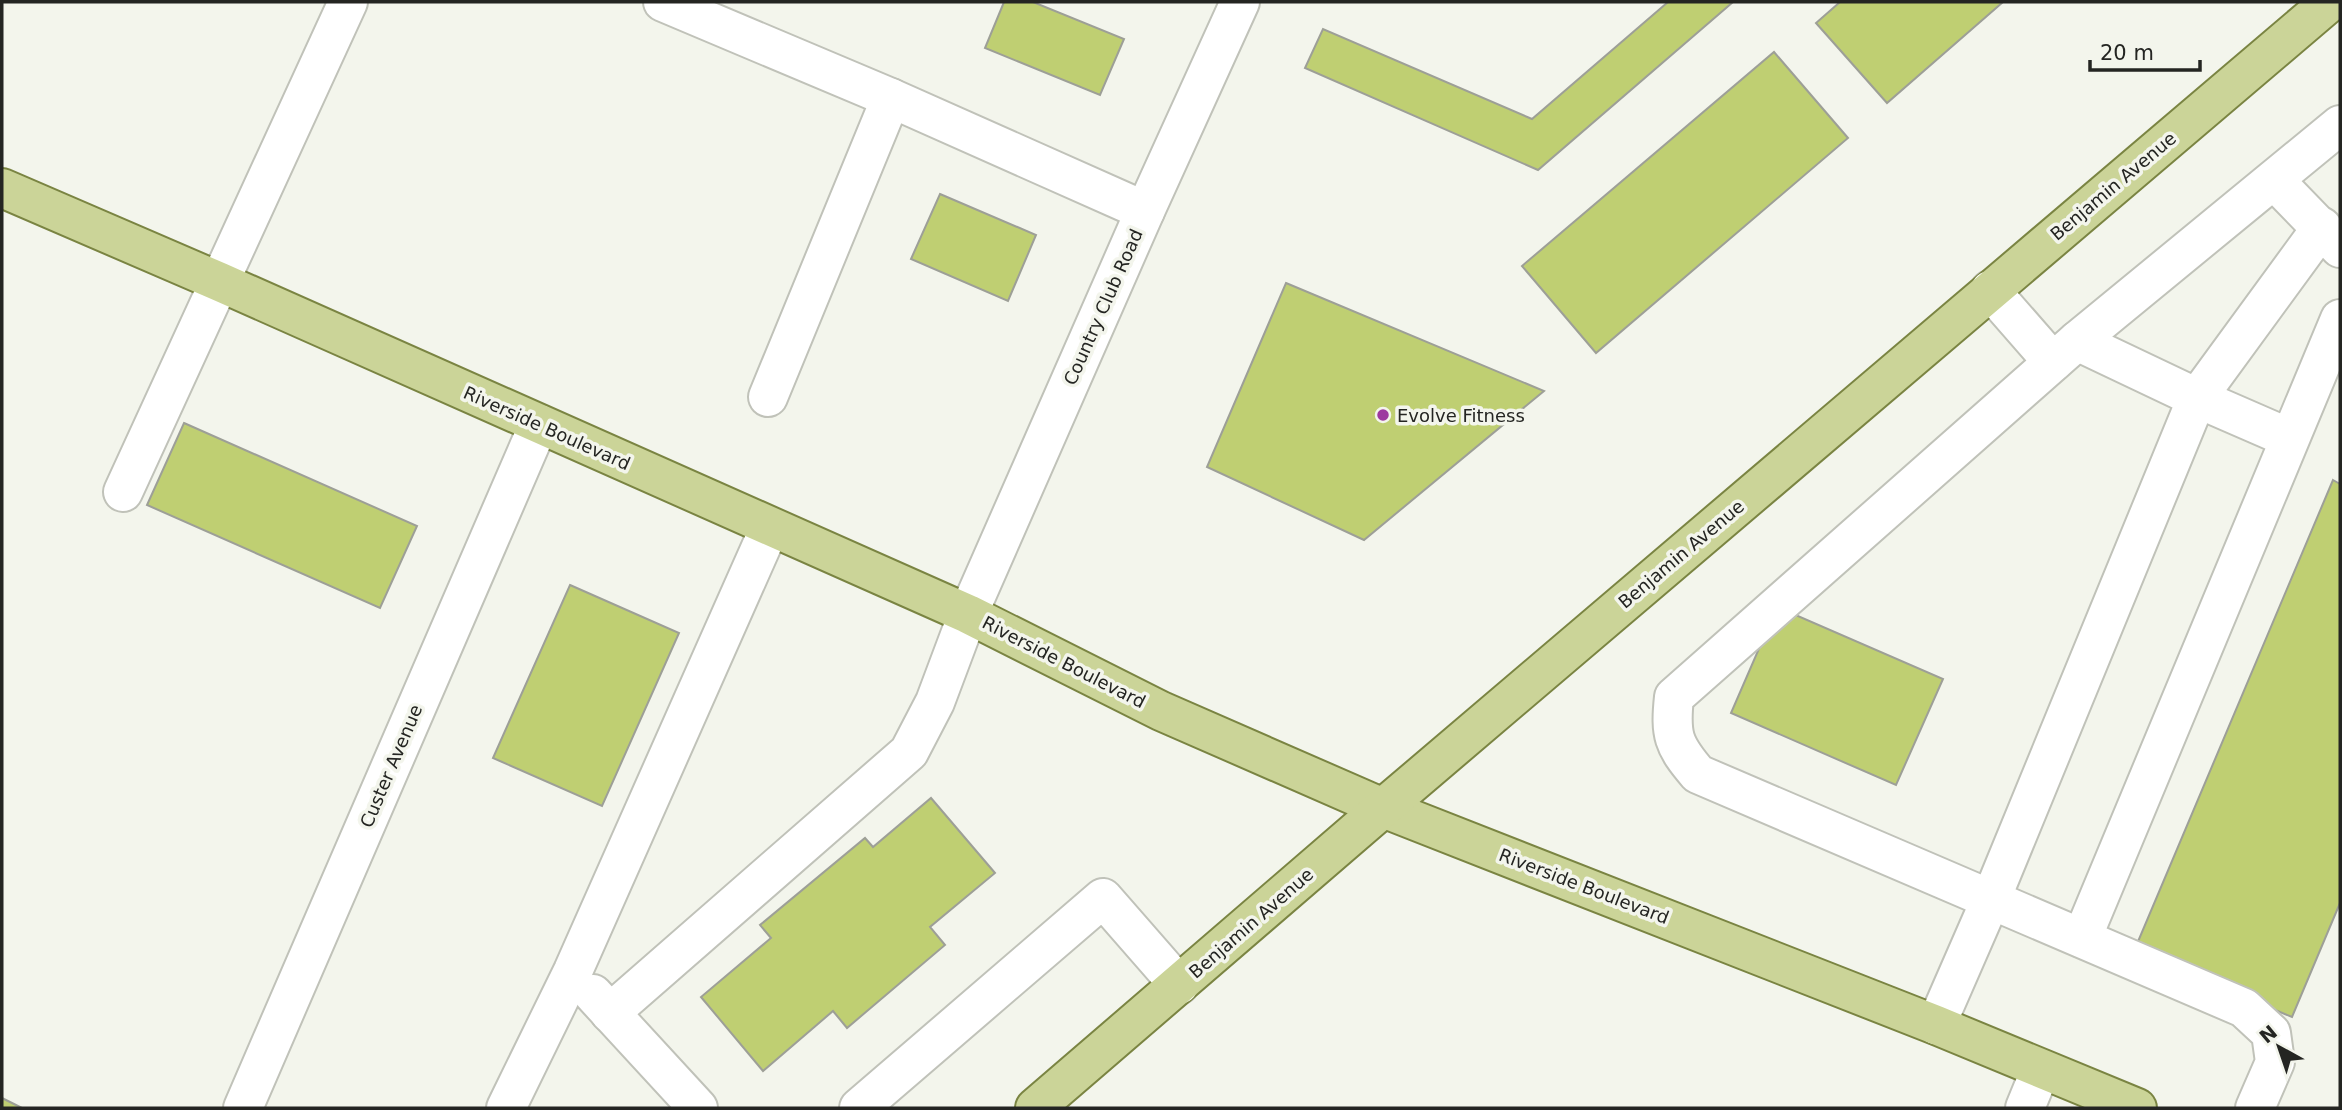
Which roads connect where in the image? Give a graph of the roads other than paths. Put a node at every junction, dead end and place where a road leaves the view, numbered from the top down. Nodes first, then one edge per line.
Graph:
1 (348, 2) edge
2 (663, 2) edge
3 (1240, 2) edge
4 (2330, 2) edge
5 (891, 98) junction
6 (2340, 125) edge
7 (2274, 180) junction
8 (2, 188) edge
9 (1145, 211) junction
10 (2331, 237) edge
11 (220, 282) junction
12 (1990, 290) junction
13 (2340, 319) edge
14 (2065, 351) junction
15 (768, 397) dead end
16 (2197, 398) junction
17 (539, 424) junction
18 (2289, 438) junction
19 (123, 492) dead end
20 (770, 527) junction
21 (968, 614) junction
22 (1383, 808) junction
23 (1991, 899) junction
24 (2082, 938) junction
25 (573, 971) junction
26 (1178, 985) junction
27 (610, 1013) junction
28 (1936, 1024) junction
29 (2041, 1069) junction
30 (243, 1108) edge
31 (506, 1108) edge
32 (698, 1108) edge
33 (859, 1108) edge
34 (1035, 1108) edge
35 (2025, 1108) edge
36 (2137, 1108) edge
37 (2255, 1108) edge

1 - 11 street
2 - 5 street
3 - 9 street, Country Club Road
4 - 12 main road, Benjamin Avenue
5 - 9 street
5 - 15 street
6 - 7 street
7 - 10 street
7 - 14 street
8 - 11 main road, Riverside Boulevard
9 - 21 street, Country Club Road
10 - 16 street
11 - 17 main road, Riverside Boulevard
11 - 19 street
12 - 14 street
12 - 22 main road, Benjamin Avenue
13 - 18 street
14 - 16 street
14 - 23 street
16 - 18 street
16 - 23 street
17 - 20 main road, Riverside Boulevard
17 - 30 street, Custer Avenue
18 - 24 street
20 - 21 main road, Riverside Boulevard
20 - 25 street
21 - 22 main road, Riverside Boulevard
21 - 27 street, Country Club Road
22 - 26 main road, Benjamin Avenue
22 - 28 main road, Riverside Boulevard
23 - 24 street
23 - 28 street
24 - 37 street
25 - 27 street
25 - 31 street
26 - 33 street
26 - 34 main road, Benjamin Avenue
27 - 32 street
28 - 29 main road, Riverside Boulevard
29 - 35 street
29 - 36 main road, Riverside Boulevard

